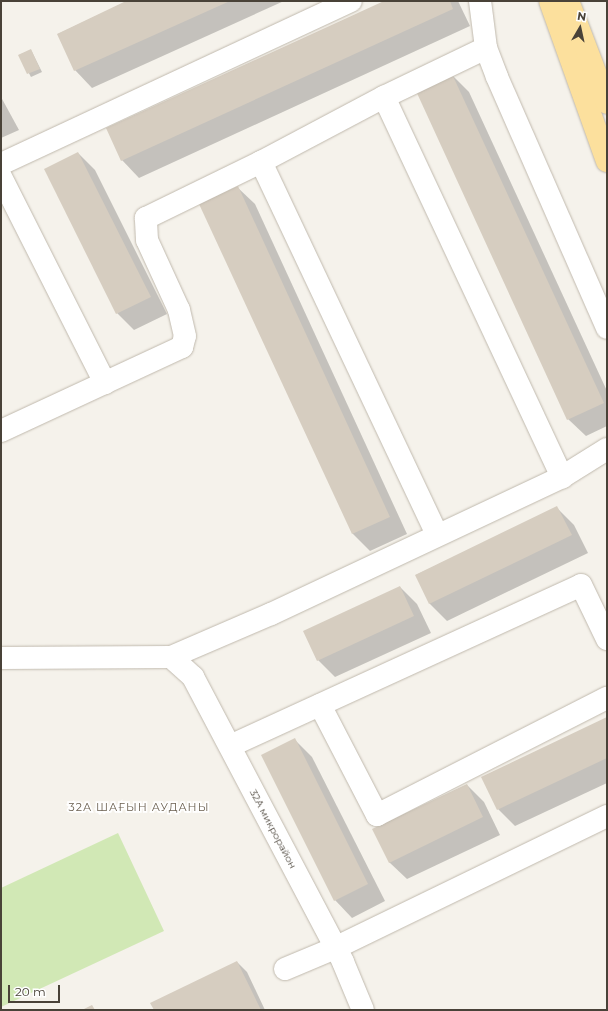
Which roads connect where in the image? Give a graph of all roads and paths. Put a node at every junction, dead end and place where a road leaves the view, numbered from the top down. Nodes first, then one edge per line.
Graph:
1 (351, 1) edge
2 (480, 1) edge
3 (550, 1) edge
4 (568, 1) edge
5 (486, 48) junction
6 (384, 97) junction
7 (607, 103) edge
8 (607, 161) edge
9 (260, 162) junction
10 (1, 164) edge
11 (1, 177) edge
12 (607, 328) edge
13 (105, 383) junction
14 (1, 431) edge
15 (607, 449) edge
16 (562, 477) junction
17 (437, 535) junction
18 (607, 639) edge
19 (171, 657) junction
20 (1, 658) edge
21 (607, 698) edge
22 (320, 704) junction
23 (230, 746) junction
24 (605, 823) edge
25 (335, 948) junction
26 (285, 969) dead end
27 (363, 1010) edge

1 - 10 lane
2 - 5 lane
3 - 8 main road
4 - 7 main road
5 - 6 lane
5 - 12 lane
6 - 9 lane
6 - 16 lane
9 - 13 lane
9 - 17 lane
11 - 13 lane
13 - 14 lane
15 - 16 lane
16 - 17 lane
17 - 19 lane
18 - 22 lane
19 - 20 lane
19 - 23 lane, 32А микрорайон
21 - 22 lane
22 - 23 lane
23 - 25 lane, 32А микрорайон
24 - 25 lane
25 - 26 lane
25 - 27 lane, 32А микрорайон

